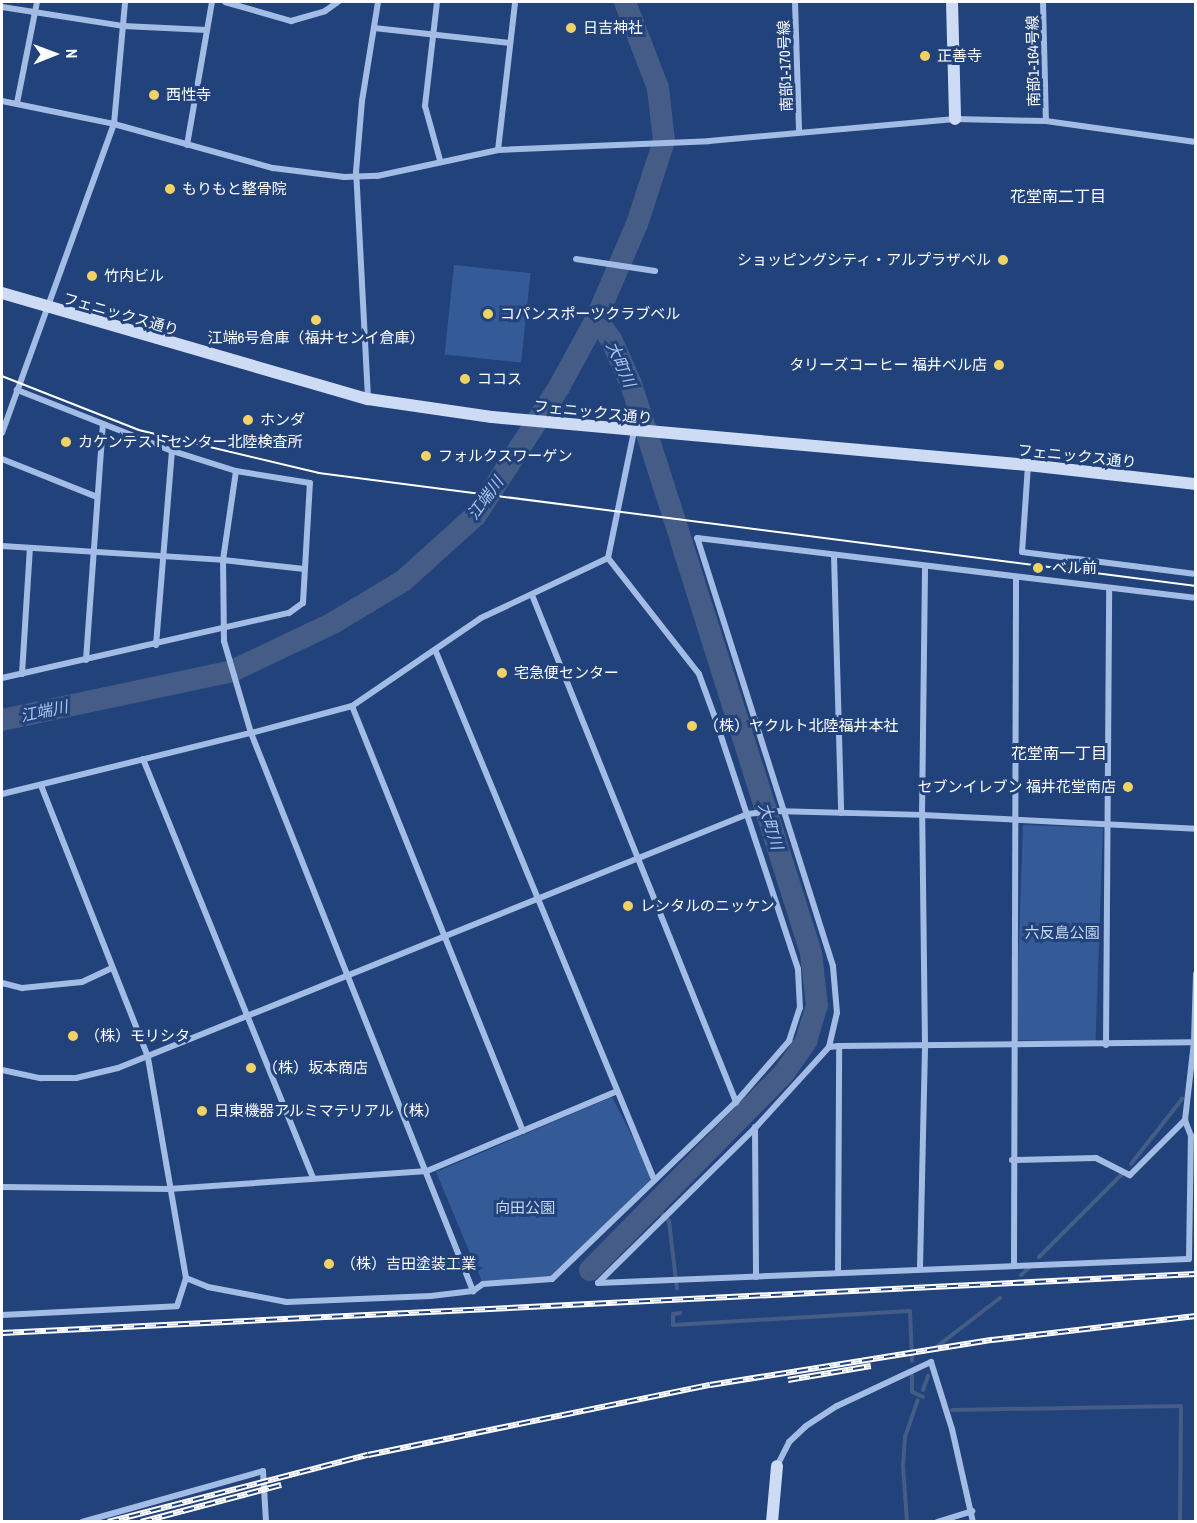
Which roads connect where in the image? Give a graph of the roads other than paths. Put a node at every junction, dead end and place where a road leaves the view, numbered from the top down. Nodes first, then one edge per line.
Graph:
1 (37, 2) edge
2 (125, 2) edge
3 (212, 2) edge
4 (225, 2) edge
5 (338, 2) edge
6 (378, 2) edge
7 (437, 2) edge
8 (515, 2) edge
9 (795, 2) edge
10 (951, 2) edge
11 (1043, 2) edge
12 (2, 7) edge
13 (35, 14) junction
14 (123, 26) junction
15 (374, 28) junction
16 (207, 30) junction
17 (433, 34) junction
18 (510, 43) junction
19 (2, 100) edge
20 (17, 103) junction
21 (955, 119) junction
22 (1046, 121) junction
23 (114, 124) junction
24 (799, 130) junction
25 (1196, 142) edge
26 (187, 145) junction
27 (498, 150) junction
28 (440, 160) junction
29 (357, 177) junction
30 (576, 259) dead end
31 (655, 271) dead end
32 (2, 293) edge
33 (45, 308) junction
34 (17, 390) junction
35 (368, 399) junction
36 (103, 425) junction
37 (634, 431) junction
38 (2, 433) edge
39 (172, 451) junction
40 (2, 459) edge
41 (1028, 465) junction
42 (236, 471) junction
43 (1196, 484) edge
44 (97, 497) junction
45 (2, 546) edge
46 (30, 548) junction
47 (93, 552) junction
48 (834, 555) junction
49 (163, 556) junction
50 (608, 558) junction
51 (223, 560) junction
52 (925, 566) junction
53 (305, 569) junction
54 (1196, 574) edge
55 (1016, 578) junction
56 (1109, 590) junction
57 (532, 595) junction
58 (1196, 598) edge
59 (224, 631) junction
60 (156, 645) junction
61 (436, 652) junction
62 (86, 660) junction
63 (22, 674) junction
64 (2, 678) edge
65 (352, 706) junction
66 (251, 733) junction
67 (143, 759) junction
68 (41, 785) junction
69 (2, 794) edge
70 (778, 811) junction
71 (751, 813) junction
72 (841, 813) junction
73 (922, 815) junction
74 (1016, 819) junction
75 (1107, 822) junction
76 (1196, 829) edge
77 (635, 859) junction
78 (538, 898) junction
79 (445, 936) junction
80 (112, 968) junction
81 (1196, 974) edge
82 (348, 975) junction
83 (2, 983) edge
84 (249, 1016) junction
85 (1194, 1042) edge
86 (925, 1045) junction
87 (1012, 1045) junction
88 (1106, 1045) junction
89 (839, 1046) junction
90 (829, 1047) junction
91 (148, 1057) junction
92 (2, 1070) edge
93 (615, 1092) junction
94 (736, 1102) junction
95 (1185, 1120) junction
96 (755, 1126) junction
97 (523, 1131) junction
98 (1012, 1160) junction
99 (427, 1171) junction
100 (653, 1177) junction
101 (313, 1178) junction
102 (2, 1188) edge
103 (169, 1189) junction
104 (1192, 1258) edge
105 (1014, 1264) junction
106 (920, 1268) junction
107 (838, 1273) junction
108 (756, 1277) junction
109 (186, 1278) junction
110 (473, 1291) junction
111 (2, 1315) edge
112 (777, 1466) joint
113 (972, 1511) junction
114 (82, 1521) edge
115 (266, 1521) edge
116 (772, 1521) edge
117 (937, 1521) edge
118 (974, 1521) edge

1 - 13 street
2 - 14 street
3 - 16 street
4 - 5 street
6 - 15 street
7 - 17 street
8 - 18 street
9 - 24 street, 南部1-170号線
10 - 21 main road
11 - 22 street, 南部1-164号線
12 - 13 street
13 - 14 street
13 - 20 street
14 - 16 street
14 - 23 street
15 - 17 street
15 - 29 street
16 - 26 street
17 - 18 street
17 - 28 street
18 - 27 street
19 - 20 street
20 - 23 street
21 - 22 street
21 - 24 street
22 - 25 street
23 - 26 street
23 - 33 street
24 - 27 street
26 - 29 street
27 - 28 street
28 - 29 street
29 - 35 street
30 - 31 street
32 - 33 main road, フェニックス通り
33 - 34 street
33 - 35 main road, フェニックス通り
34 - 36 street
34 - 38 street
35 - 37 main road, フェニックス通り
36 - 39 street
36 - 44 street
37 - 41 main road, フェニックス通り
37 - 50 street
39 - 42 street
39 - 49 street
40 - 44 street
41 - 43 main road, フェニックス通り
41 - 54 street
42 - 51 street
42 - 53 street
44 - 47 street
45 - 46 street
46 - 47 street
46 - 63 street
47 - 49 street
47 - 62 street
48 - 52 street
48 - 70 street
48 - 72 street
49 - 51 street
49 - 60 street
50 - 57 street
50 - 71 street
51 - 53 street
51 - 59 street
52 - 55 street
52 - 73 street
53 - 59 street
55 - 56 street
55 - 74 street
56 - 58 street
56 - 75 street
57 - 61 street
57 - 77 street
59 - 60 street
59 - 66 street
60 - 62 street
61 - 65 street
61 - 78 street
62 - 63 street
63 - 64 street
65 - 66 street
65 - 79 street
66 - 67 street
66 - 82 street
67 - 68 street
67 - 84 street
68 - 69 street
68 - 80 street
70 - 71 street
70 - 72 street
70 - 90 street
71 - 77 street
71 - 94 street
72 - 73 street
73 - 74 street
73 - 86 street
74 - 75 street
74 - 87 street
75 - 76 street
75 - 88 street
77 - 78 street
77 - 94 street
78 - 79 street
78 - 93 street
79 - 82 street
79 - 97 street
80 - 83 street
80 - 91 street
81 - 85 street
82 - 84 street
82 - 99 street
84 - 91 street
84 - 101 street
85 - 88 street
85 - 95 street
86 - 87 street
86 - 89 street
86 - 106 street
87 - 88 street
87 - 98 street
89 - 90 street
89 - 107 street
90 - 96 street
91 - 92 street
91 - 103 street
93 - 97 street
93 - 100 street
94 - 100 street
95 - 98 street
95 - 104 street
96 - 108 street
96 - 108 street
97 - 99 street
98 - 105 street
99 - 101 street
99 - 110 street
100 - 110 street
101 - 103 street
102 - 103 street
103 - 109 street
104 - 105 street
105 - 106 street
106 - 107 street
107 - 108 street
109 - 110 street
109 - 111 street
112 - 113 street
112 - 116 main road
113 - 117 street
113 - 118 street
114 - 115 street

